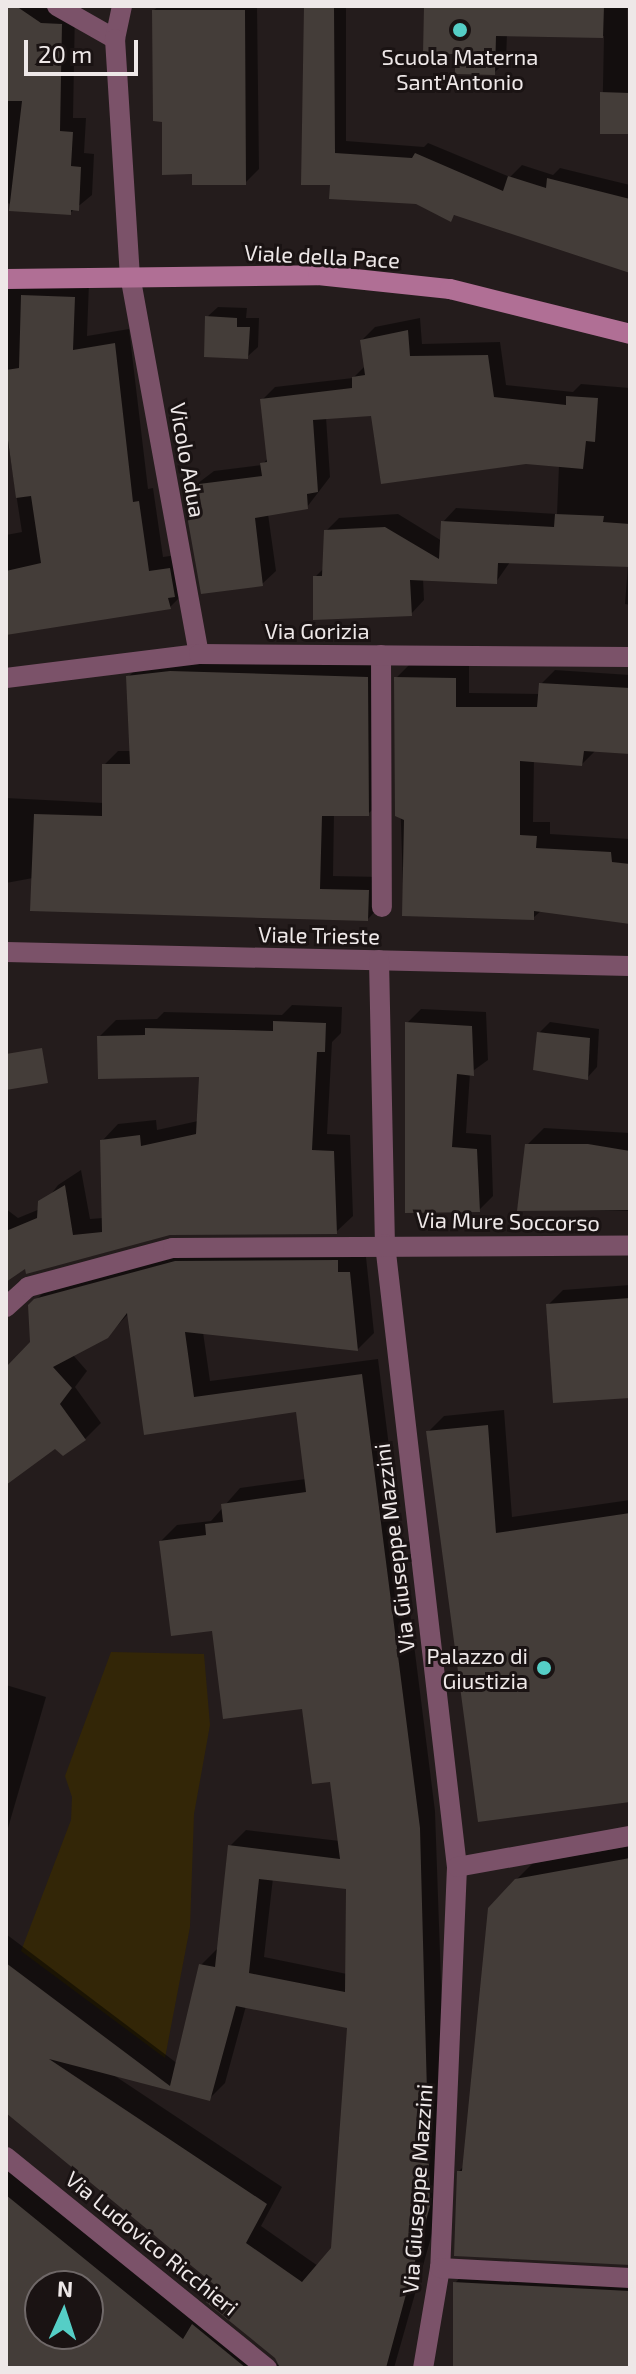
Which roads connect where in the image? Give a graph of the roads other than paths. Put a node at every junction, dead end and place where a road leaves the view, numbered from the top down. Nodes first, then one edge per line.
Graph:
1 (57, 6) edge
2 (122, 6) edge
3 (115, 39) junction
4 (130, 275) junction
5 (6, 279) edge
6 (630, 334) edge
7 (199, 654) junction
8 (381, 655) junction
9 (630, 657) edge
10 (6, 678) edge
11 (382, 907) dead end
12 (6, 952) edge
13 (379, 960) junction
14 (630, 966) edge
15 (385, 1244) junction
16 (630, 1246) edge
17 (6, 1307) edge
18 (630, 1836) edge
19 (457, 1867) junction
20 (6, 2157) edge
21 (440, 2268) junction
22 (630, 2278) edge
23 (267, 2368) edge
24 (423, 2368) edge

1 - 3 street
2 - 3 street, Vicolo Adua
3 - 4 street, Vicolo Adua
4 - 5 street, Viale della Pace
4 - 6 street, Viale della Pace
4 - 7 street, Vicolo Adua
7 - 8 street, Via Gorizia
7 - 10 street, Via Gorizia
8 - 9 street, Via Gorizia
8 - 11 street
12 - 13 street, Viale Trieste
13 - 14 street, Viale Trieste
13 - 15 street, Via Giuseppe Mazzini
15 - 16 street, Via Mure Soccorso
15 - 17 street, Via Mure Soccorso
15 - 19 street, Via Giuseppe Mazzini
18 - 19 street
19 - 21 street, Via Giuseppe Mazzini
20 - 23 street, Via Ludovico Ricchieri
21 - 22 street
21 - 24 street, Via Giuseppe Mazzini

